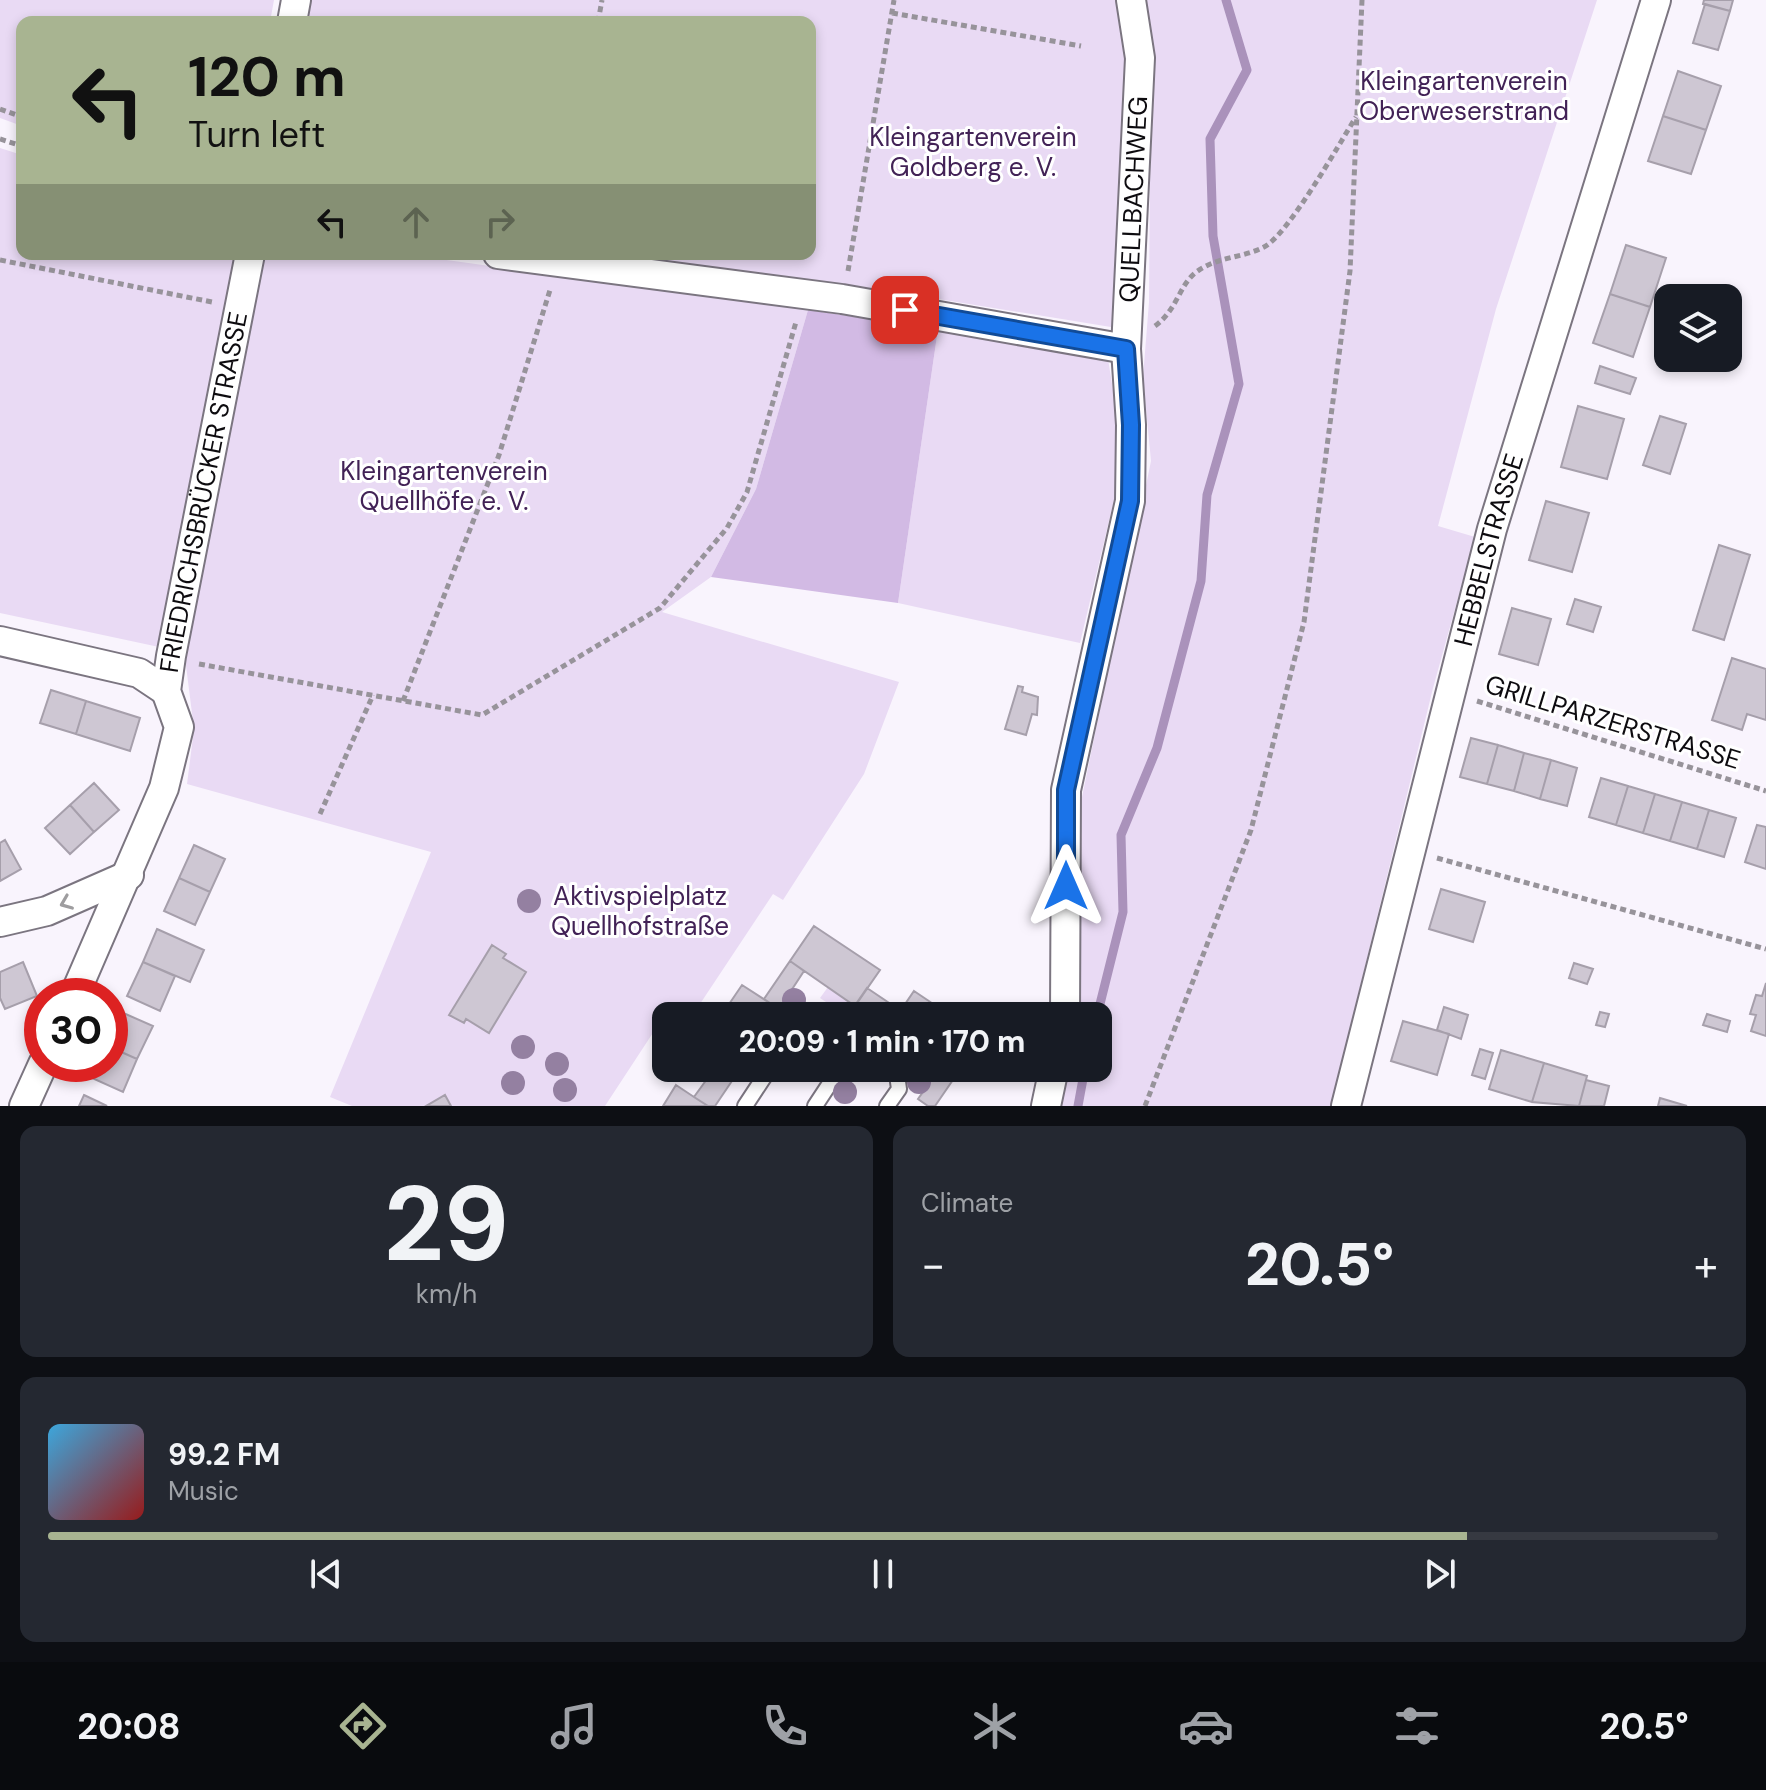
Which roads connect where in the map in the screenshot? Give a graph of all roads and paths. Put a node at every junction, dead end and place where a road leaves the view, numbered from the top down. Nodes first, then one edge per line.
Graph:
1 (894, 0) edge
2 (1131, 0) edge
3 (1362, 0) edge
4 (1656, 0) edge
5 (892, 13) junction
6 (1081, 46) dead end
7 (1357, 117) junction
8 (0, 260) edge
9 (249, 260) edge
10 (542, 260) edge
11 (557, 262) junction
12 (804, 294) junction
13 (842, 299) junction
14 (240, 308) junction
15 (1126, 349) junction
16 (0, 641) edge
17 (171, 656) junction
18 (166, 691) junction
19 (1448, 692) junction
20 (373, 695) junction
21 (403, 701) junction
22 (1766, 791) edge
23 (320, 814) dead end
24 (1409, 850) junction
25 (129, 875) junction
26 (0, 922) edge
27 (1766, 949) edge
28 (82, 978) edge
29 (1065, 1002) edge
30 (35, 1082) edge
31 (761, 1082) edge
32 (831, 1082) edge
33 (898, 1082) edge
34 (1051, 1082) edge
35 (24, 1106) edge
36 (745, 1106) edge
37 (815, 1106) edge
38 (887, 1106) edge
39 (1046, 1106) edge
40 (1145, 1106) edge
41 (1346, 1106) edge

1 - 5 path
2 - 15 street, QUELLBACHWEG
3 - 7 path
4 - 19 street, HEBBELSTRASSE
5 - 6 path
5 - 13 path
7 - 15 path
7 - 40 path
8 - 14 path
9 - 14 street, FRIEDRICHSBRÜCKER STRASSE
10 - 11 street
11 - 12 street
11 - 21 path
12 - 13 street
12 - 21 path
13 - 15 street
14 - 17 street, FRIEDRICHSBRÜCKER STRASSE
15 - 29 street, QUELLBACHWEG
16 - 18 street
17 - 18 street, FRIEDRICHSBRÜCKER STRASSE
17 - 20 path
18 - 25 street, FRIEDRICHSBRÜCKER STRASSE
19 - 22 path, GRILLPARZERSTRASSE
19 - 24 street, HEBBELSTRASSE
20 - 21 path
20 - 23 path
24 - 27 path
24 - 41 street, HEBBELSTRASSE
25 -> 26 street
25 - 28 street, FRIEDRICHSBRÜCKER STRASSE
30 - 35 street
31 - 36 lane
32 - 37 lane
33 - 38 lane
34 - 39 street

